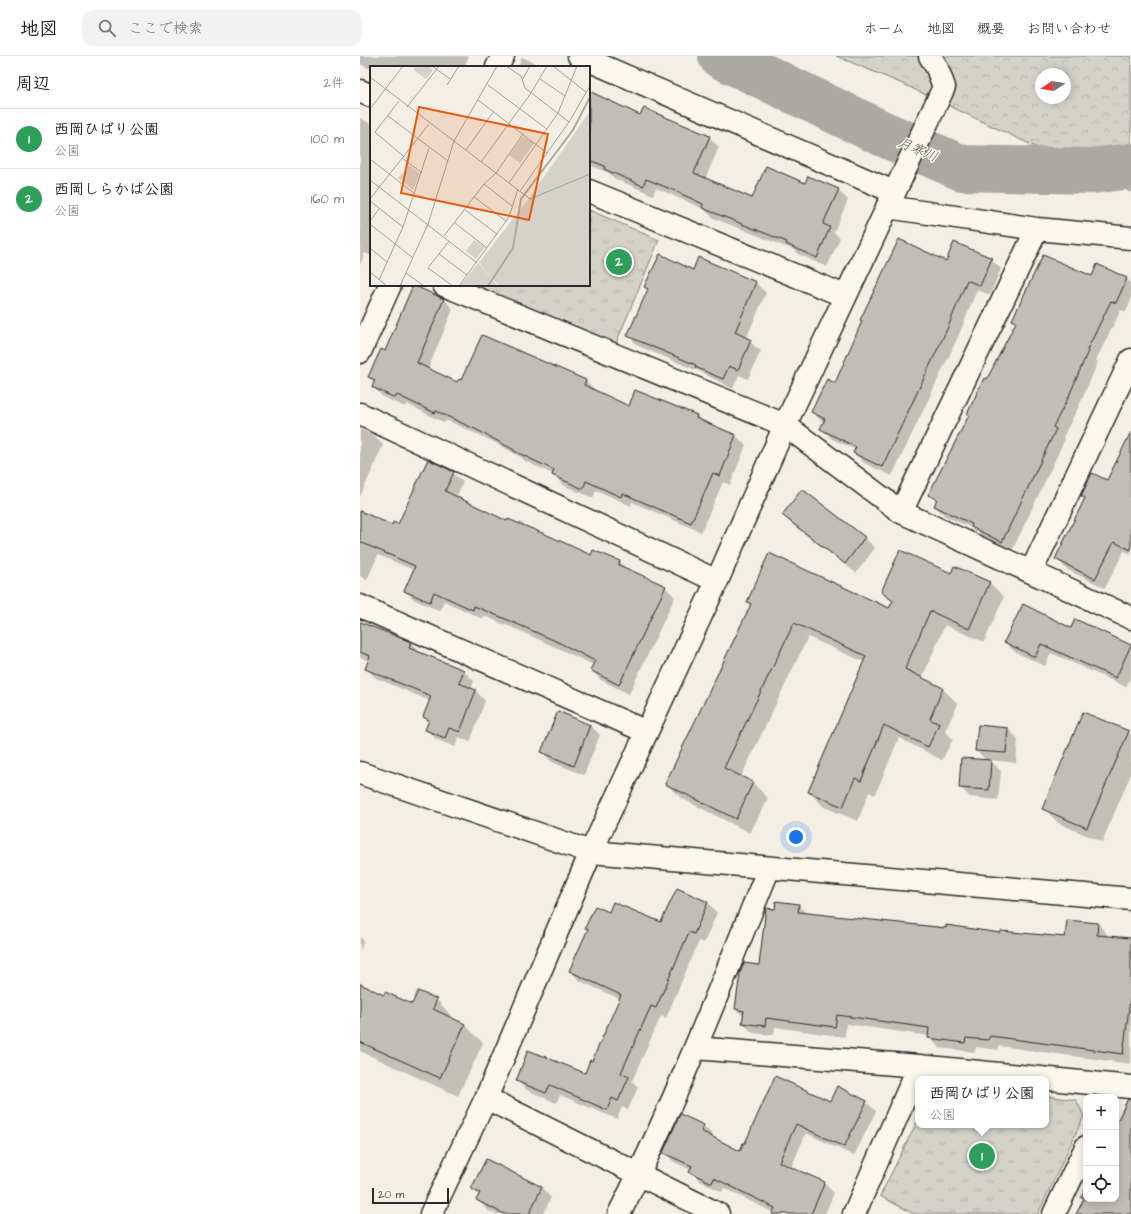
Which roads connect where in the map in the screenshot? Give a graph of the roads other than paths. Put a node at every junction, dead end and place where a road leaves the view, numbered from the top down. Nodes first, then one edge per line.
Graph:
1 (503, 56) edge
2 (579, 56) edge
3 (930, 56) edge
4 (497, 66) edge
5 (360, 91) edge
6 (370, 96) edge
7 (590, 191) edge
8 (894, 191) junction
9 (1037, 229) junction
10 (1131, 238) edge
11 (390, 286) edge
12 (446, 286) edge
13 (845, 296) junction
14 (360, 352) edge
15 (1131, 360) edge
16 (360, 414) edge
17 (784, 425) junction
18 (901, 512) junction
19 (1031, 572) junction
20 (717, 582) junction
21 (360, 606) edge
22 (1131, 618) edge
23 (647, 732) junction
24 (360, 773) edge
25 (591, 852) junction
26 (769, 868) junction
27 (1131, 899) edge
28 (695, 1048) junction
29 (919, 1066) junction
30 (1002, 1076) edge
31 (1049, 1082) edge
32 (1119, 1090) edge
33 (486, 1098) junction
34 (1083, 1153) edge
35 (639, 1175) junction
36 (431, 1214) edge
37 (619, 1214) edge
38 (718, 1214) edge
39 (854, 1214) edge
40 (1054, 1214) edge

1 - 4 street
2 - 8 street
3 - 8 street
5 - 6 street
7 - 13 street
8 - 9 street
8 - 13 street
9 - 10 street
9 - 18 street
11 - 14 street
12 - 17 street
13 - 17 street
15 - 19 street
16 - 20 street
17 - 18 street
17 - 20 street
18 - 19 street
19 - 22 street
20 - 23 street
21 - 23 street
23 - 25 street
24 - 25 street
25 - 26 street
25 - 33 street
26 - 27 street
26 - 28 street
28 - 29 street
28 - 35 street
29 - 30 street
29 - 39 street
31 - 32 street
33 - 35 street
33 - 36 street
34 - 40 street
35 - 37 street
35 - 38 street

